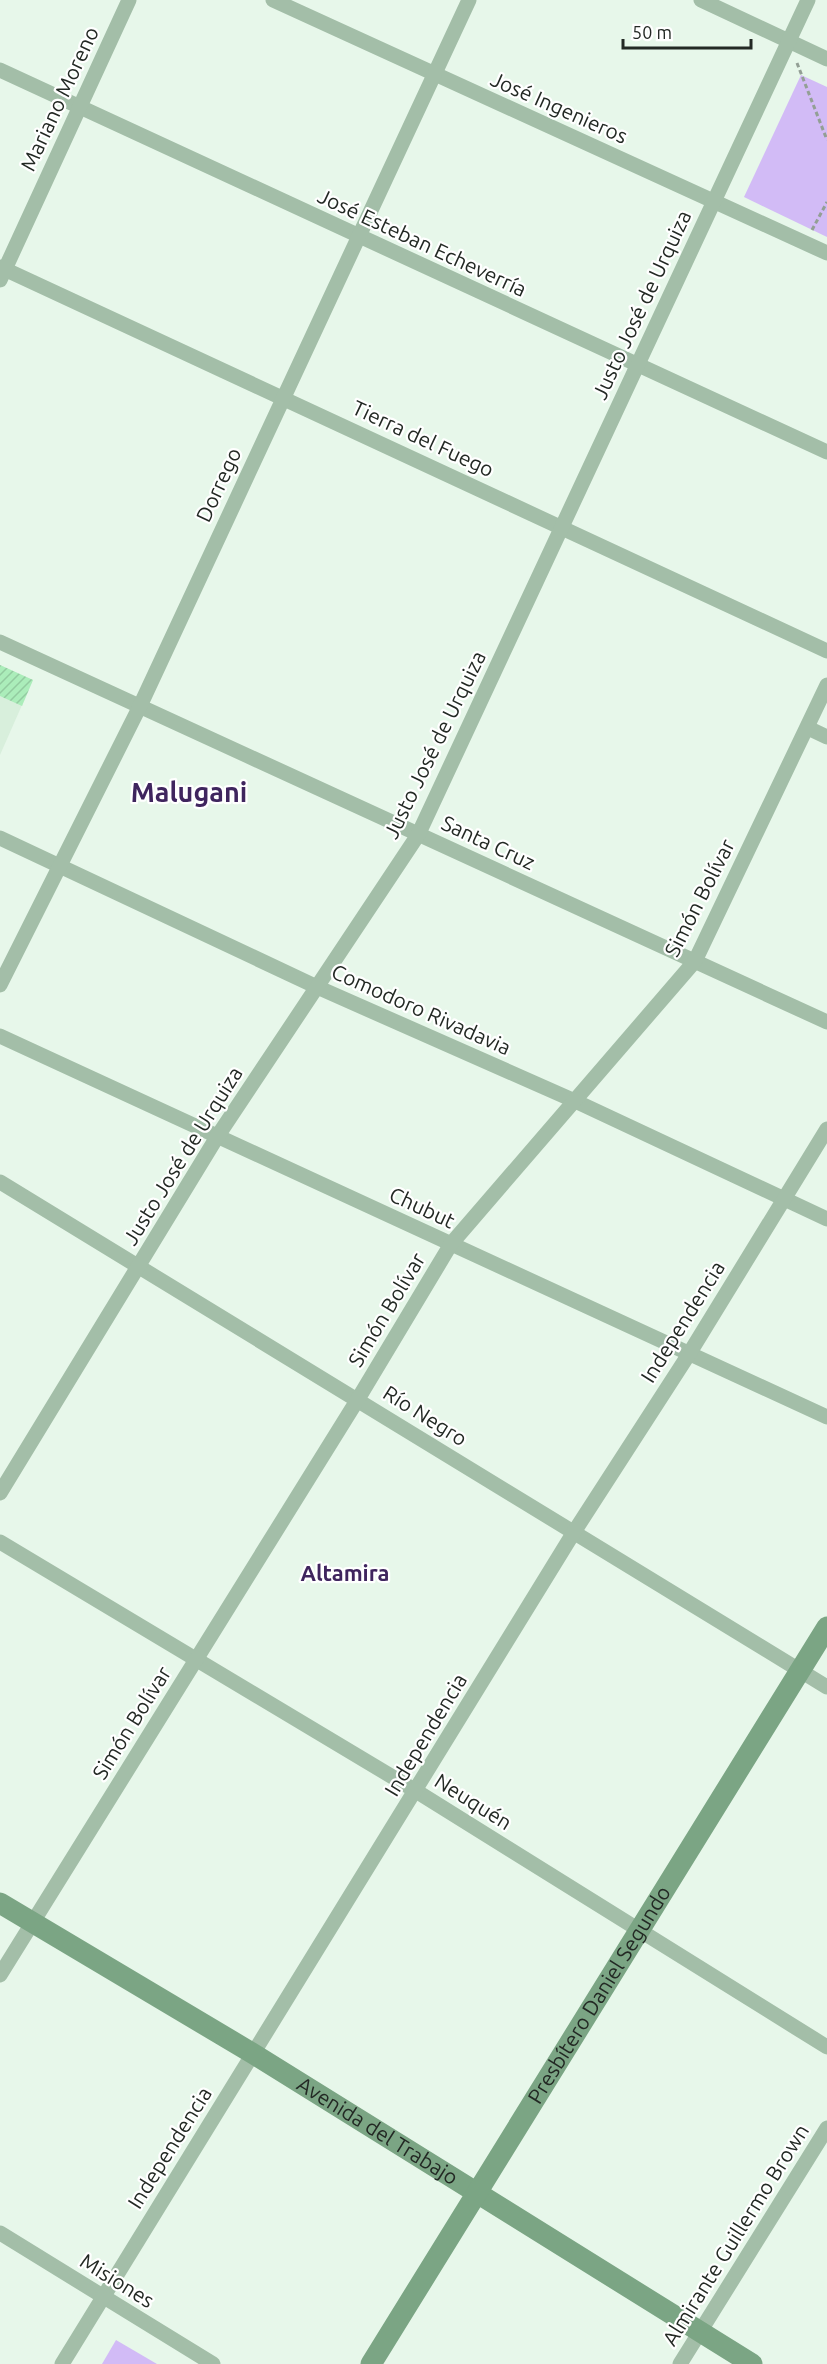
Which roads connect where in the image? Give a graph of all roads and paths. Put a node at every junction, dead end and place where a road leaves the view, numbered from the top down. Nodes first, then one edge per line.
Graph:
1 (129, 0) edge
2 (273, 0) edge
3 (469, 0) edge
4 (701, 0) edge
5 (808, 0) edge
6 (789, 41) junction
7 (827, 59) edge
8 (0, 70) edge
9 (434, 75) junction
10 (79, 108) junction
11 (827, 140) edge
12 (714, 201) junction
13 (827, 202) edge
14 (358, 237) junction
15 (805, 242) junction
16 (827, 253) edge
17 (2, 272) edge
18 (637, 366) junction
19 (283, 398) junction
20 (827, 452) edge
21 (562, 527) junction
22 (0, 642) edge
23 (827, 651) edge
24 (827, 685) edge
25 (140, 706) junction
26 (807, 728) junction
27 (827, 736) edge
28 (418, 835) junction
29 (0, 838) edge
30 (61, 865) junction
31 (695, 961) junction
32 (0, 985) edge
33 (317, 987) junction
34 (827, 1022) edge
35 (0, 1036) edge
36 (575, 1101) junction
37 (827, 1129) edge
38 (217, 1137) junction
39 (0, 1182) edge
40 (785, 1198) junction
41 (827, 1219) edge
42 (451, 1244) junction
43 (138, 1266) junction
44 (689, 1354) junction
45 (358, 1399) junction
46 (827, 1417) edge
47 (0, 1493) edge
48 (574, 1532) junction
49 (0, 1542) edge
50 (827, 1628) edge
51 (197, 1660) junction
52 (800, 1671) junction
53 (827, 1687) edge
54 (416, 1791) junction
55 (0, 1903) edge
56 (32, 1923) junction
57 (638, 1931) junction
58 (0, 1975) edge
59 (827, 2047) edge
60 (252, 2053) junction
61 (827, 2128) edge
62 (477, 2194) junction
63 (0, 2233) edge
64 (103, 2296) junction
65 (700, 2332) junction
66 (62, 2364) edge
67 (213, 2364) edge
68 (371, 2364) edge
69 (680, 2364) edge
70 (752, 2364) edge

1 - 10 street, Mariano Moreno
2 - 9 street, José Ingenieros
3 - 9 street, Dorrego
4 - 6 street
5 - 6 street, Justo José de Urquiza
6 - 7 street
6 - 11 path
6 - 12 street, Justo José de Urquiza
8 - 10 street, José Esteban Echeverría
9 - 12 street, José Ingenieros
9 - 14 street, Dorrego
10 - 14 street, José Esteban Echeverría
10 - 17 street, Mariano Moreno
12 - 15 street, José Ingenieros
12 - 18 street, Justo José de Urquiza
13 - 15 path
14 - 18 street, José Esteban Echeverría
14 - 19 street, Dorrego
15 - 16 street, José Ingenieros
17 - 19 street, Tierra del Fuego
18 - 20 street, José Esteban Echeverría
18 - 21 street, Justo José de Urquiza
19 - 21 street, Tierra del Fuego
19 - 25 street, Dorrego
21 - 23 street, Tierra del Fuego
21 - 28 street, Justo José de Urquiza
22 - 25 street, Santa Cruz
24 - 26 street, Simón Bolívar
25 - 28 street, Santa Cruz
25 - 30 street, Dorrego
26 - 27 street
26 - 31 street, Simón Bolívar
28 - 31 street, Santa Cruz
28 - 33 street, Justo José de Urquiza
29 - 30 street, Comodoro Rivadavia
30 - 32 street, Dorrego
30 - 33 street, Comodoro Rivadavia
31 - 34 street, Santa Cruz
31 - 36 street, Simón Bolívar
33 - 36 street, Comodoro Rivadavia
33 - 38 street, Justo José de Urquiza
35 - 38 street, Chubut
36 - 40 street, Comodoro Rivadavia
36 - 42 street, Simón Bolívar
37 - 40 street, Independencia
38 - 42 street, Chubut
38 - 43 street, Justo José de Urquiza
39 - 43 street, Río Negro
40 - 41 street, Comodoro Rivadavia
40 - 44 street, Independencia
42 - 44 street, Chubut
42 - 45 street, Simón Bolívar
43 - 45 street, Río Negro
43 - 47 street, Justo José de Urquiza
44 - 46 street, Chubut
44 - 48 street, Independencia
45 - 48 street, Río Negro
45 - 51 street, Simón Bolívar
48 - 52 street, Río Negro
48 - 54 street, Independencia
49 - 51 street, Neuquén
50 - 52 main road, Presbítero Daniel Segundo
51 - 54 street, Neuquén
51 - 56 street, Simón Bolívar
52 - 53 street, Río Negro
52 - 57 main road, Presbítero Daniel Segundo
54 - 57 street, Neuquén
54 - 60 street, Independencia
55 - 56 main road, Avenida del Trabajo
56 - 58 street, Simón Bolívar
56 - 60 main road, Avenida del Trabajo
57 - 59 street, Neuquén
57 - 62 main road, Presbítero Daniel Segundo
60 - 62 main road, Avenida del Trabajo
60 - 64 street, Independencia
61 - 65 street, Almirante Guillermo Brown
62 - 65 main road, Avenida del Trabajo
62 - 68 main road, Presbítero Daniel Segundo
63 - 64 street, Misiones
64 - 66 street, Independencia
64 - 67 street, Misiones
65 - 69 street, Almirante Guillermo Brown
65 - 70 main road, Avenida del Trabajo

